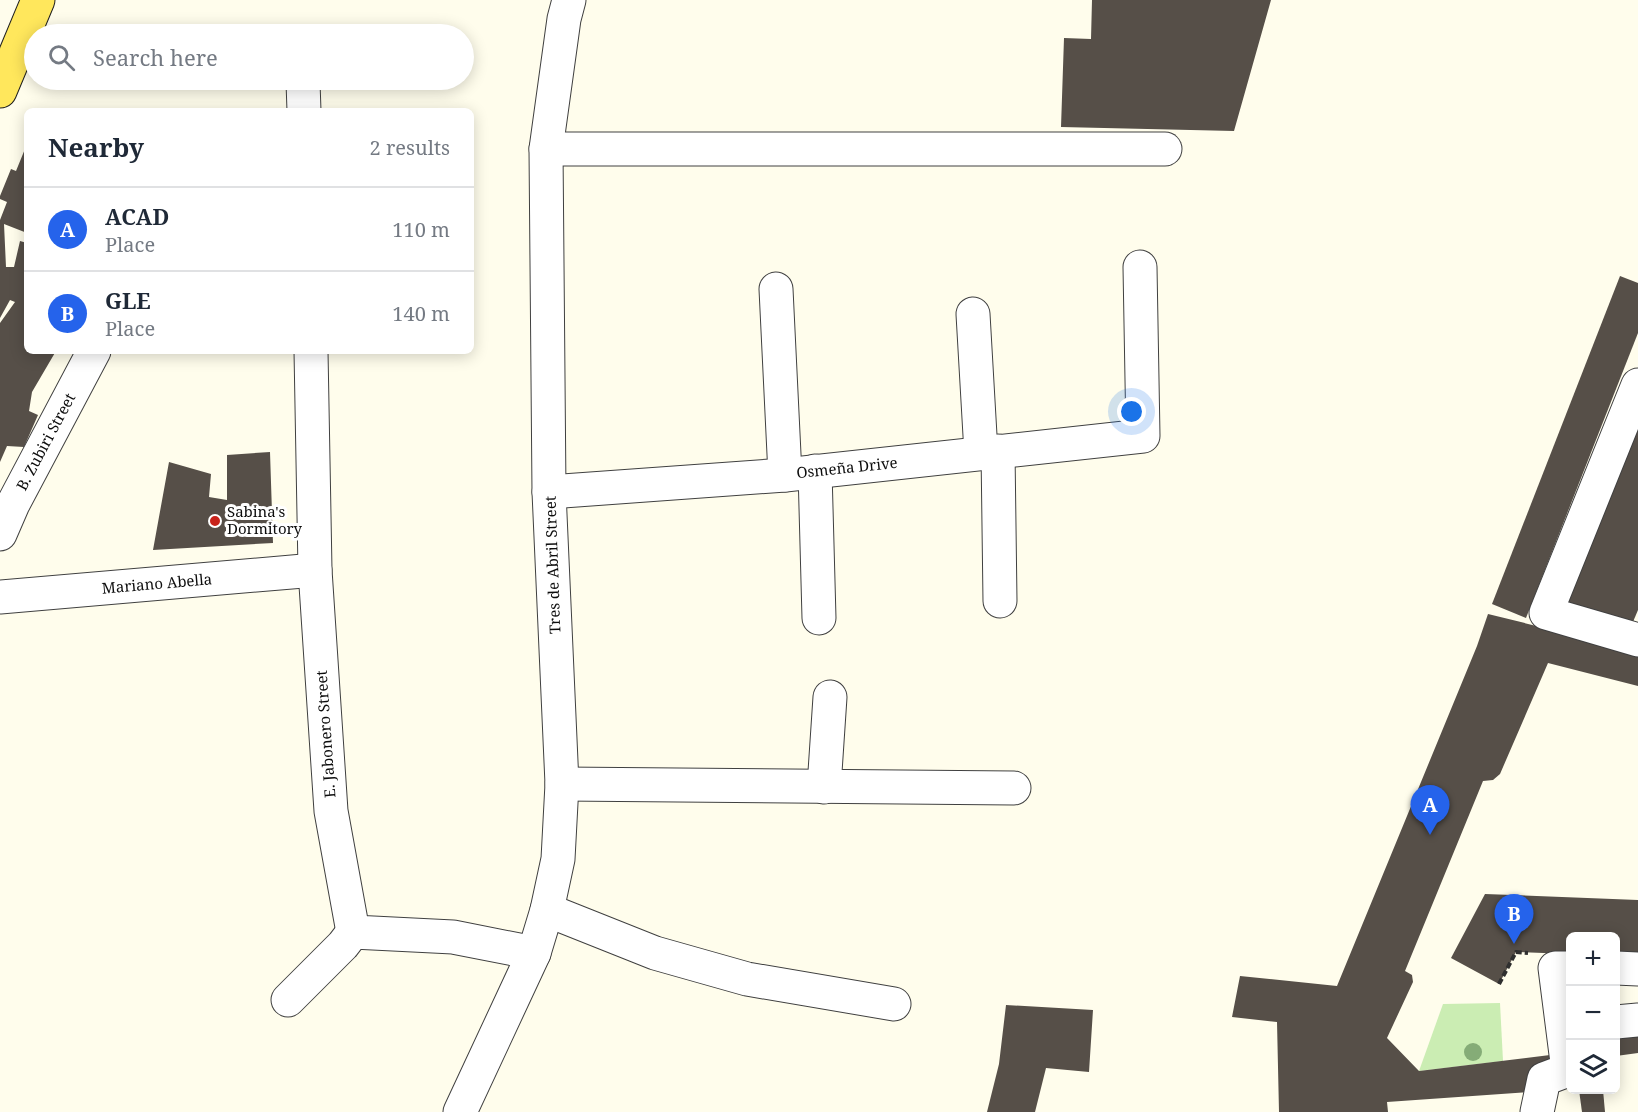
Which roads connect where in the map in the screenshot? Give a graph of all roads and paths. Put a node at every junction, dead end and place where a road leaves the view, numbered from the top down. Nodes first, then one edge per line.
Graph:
1 (38, 0) edge
2 (569, 0) edge
3 (28, 24) edge
4 (24, 34) edge
5 (0, 91) edge
6 (546, 149) junction
7 (1165, 149) dead end
8 (1140, 267) dead end
9 (776, 290) dead end
10 (973, 314) dead end
11 (92, 354) edge
12 (311, 354) edge
13 (1638, 385) edge
14 (989, 452) junction
15 (800, 473) junction
16 (549, 492) junction
17 (0, 534) edge
18 (315, 570) junction
19 (0, 597) edge
20 (1000, 601) dead end
21 (819, 618) dead end
22 (1638, 639) edge
23 (830, 697) dead end
24 (562, 784) junction
25 (824, 787) junction
26 (1014, 788) dead end
27 (548, 910) junction
28 (353, 932) junction
29 (534, 953) junction
30 (1566, 968) edge
31 (1620, 968) edge
32 (1638, 969) edge
33 (288, 1000) dead end
34 (894, 1004) dead end
35 (1638, 1020) edge
36 (1620, 1022) edge
37 (1566, 1026) edge
38 (1567, 1040) edge
39 (460, 1112) edge
40 (1537, 1112) edge

1 - 3 main road
2 - 6 street, Tres de Abril Street
4 - 5 main road
6 - 7 street
6 - 16 street, Tres de Abril Street
8 - 14 street, Osmeña Drive
9 - 15 street
10 - 14 street
11 - 17 street, B. Zubiri Street
12 - 18 street, E. Jabonero Street
13 - 22 street
14 - 15 street, Osmeña Drive
14 - 20 street
15 - 16 street, Osmeña Drive
15 - 21 street
16 - 24 street, Tres de Abril Street
18 - 19 street, Mariano Abella
18 - 28 street, E. Jabonero Street
23 - 25 street
24 - 25 street
24 - 27 street, Tres de Abril Street
25 - 26 street
27 - 29 street, Tres de Abril Street
27 - 34 street
28 - 29 street
28 - 33 street
29 - 39 street, Tres de Abril Street
30 - 37 street
31 - 32 street
35 - 36 street
38 - 40 street

